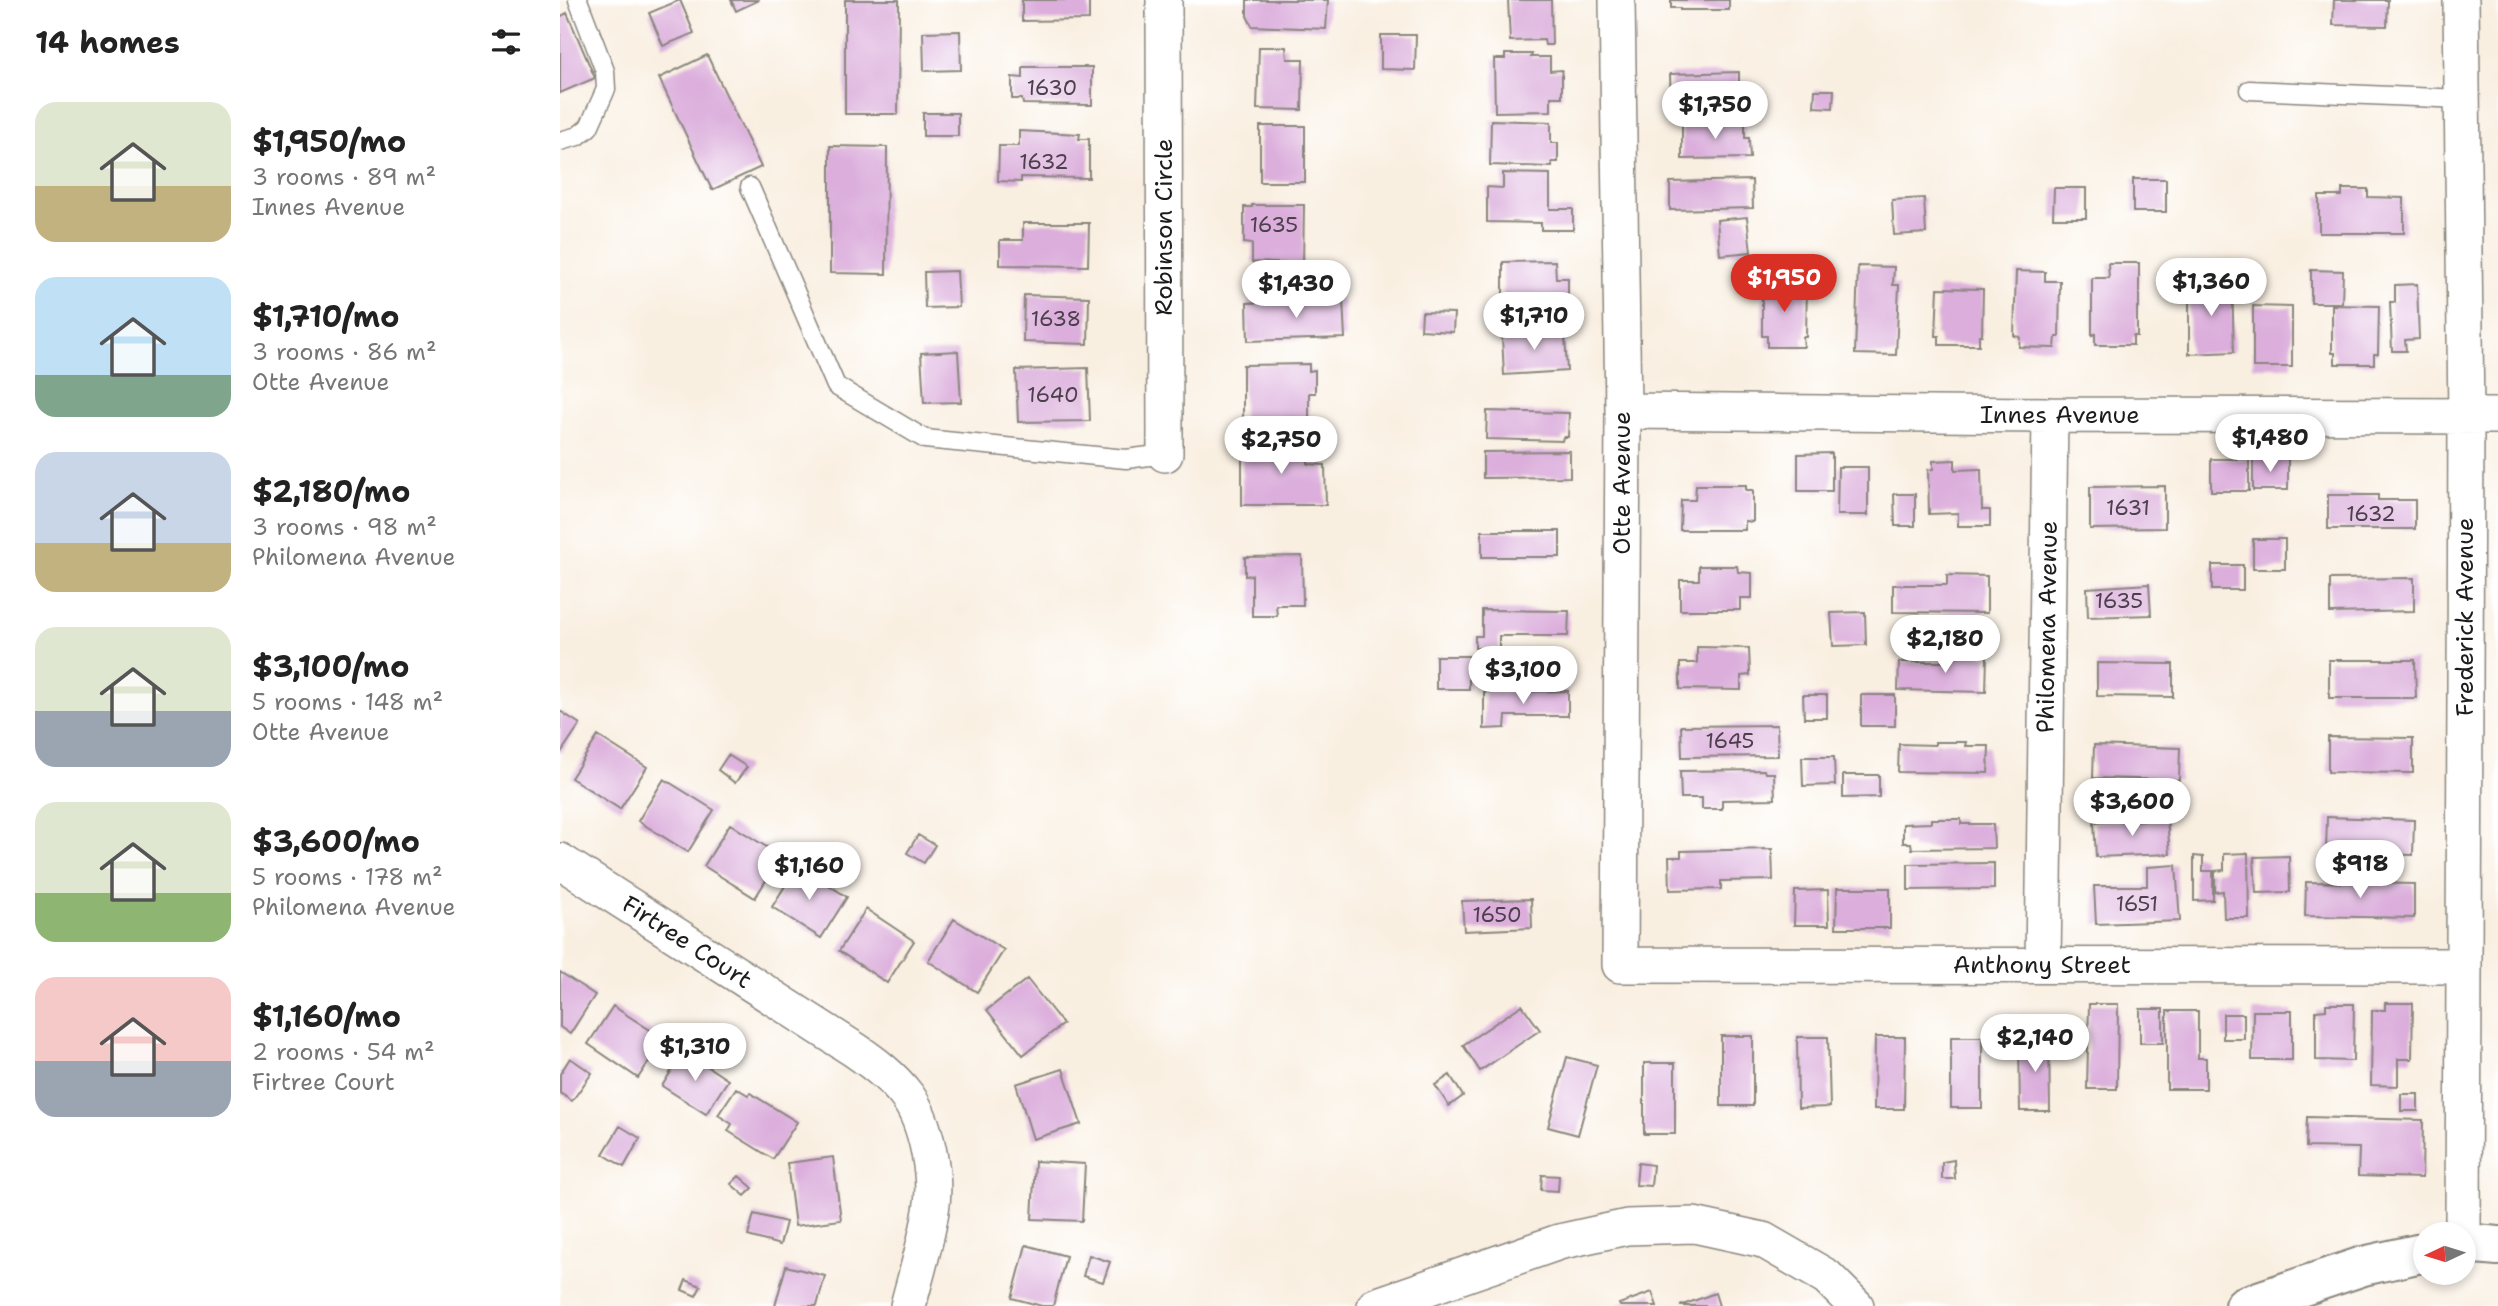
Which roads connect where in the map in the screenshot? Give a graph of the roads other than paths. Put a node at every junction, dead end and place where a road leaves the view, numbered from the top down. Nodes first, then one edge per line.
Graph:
1 (578, 0) edge
2 (1164, 0) edge
3 (1618, 0) edge
4 (2461, 0) edge
5 (2249, 90) dead end
6 (2462, 99) junction
7 (560, 141) edge
8 (750, 187) dead end
9 (1623, 411) junction
10 (2050, 415) junction
11 (2482, 416) edge
12 (1165, 454) joint
13 (560, 861) edge
14 (1620, 965) joint
15 (2043, 965) junction
16 (2464, 966) junction
17 (2463, 1222) edge
18 (2476, 1244) edge
19 (2498, 1245) edge
20 (2413, 1255) edge
21 (908, 1306) edge
22 (1375, 1306) edge
23 (1856, 1306) edge
24 (2244, 1306) edge

1 - 7 lane
2 - 12 street, Robinson Circle
3 - 9 street, Otte Avenue
4 - 6 street, Frederick Avenue
5 - 6 lane
6 - 11 street, Frederick Avenue
8 - 12 lane
9 - 10 street, Innes Avenue
9 - 14 street, Otte Avenue
10 - 11 street, Innes Avenue
10 - 15 street, Philomena Avenue
11 - 16 street, Frederick Avenue
13 - 21 street, Firtree Court
14 - 15 street, Anthony Street
15 - 16 street, Anthony Street
16 - 17 street, Frederick Avenue
18 - 19 street
20 - 24 street
22 - 23 street

